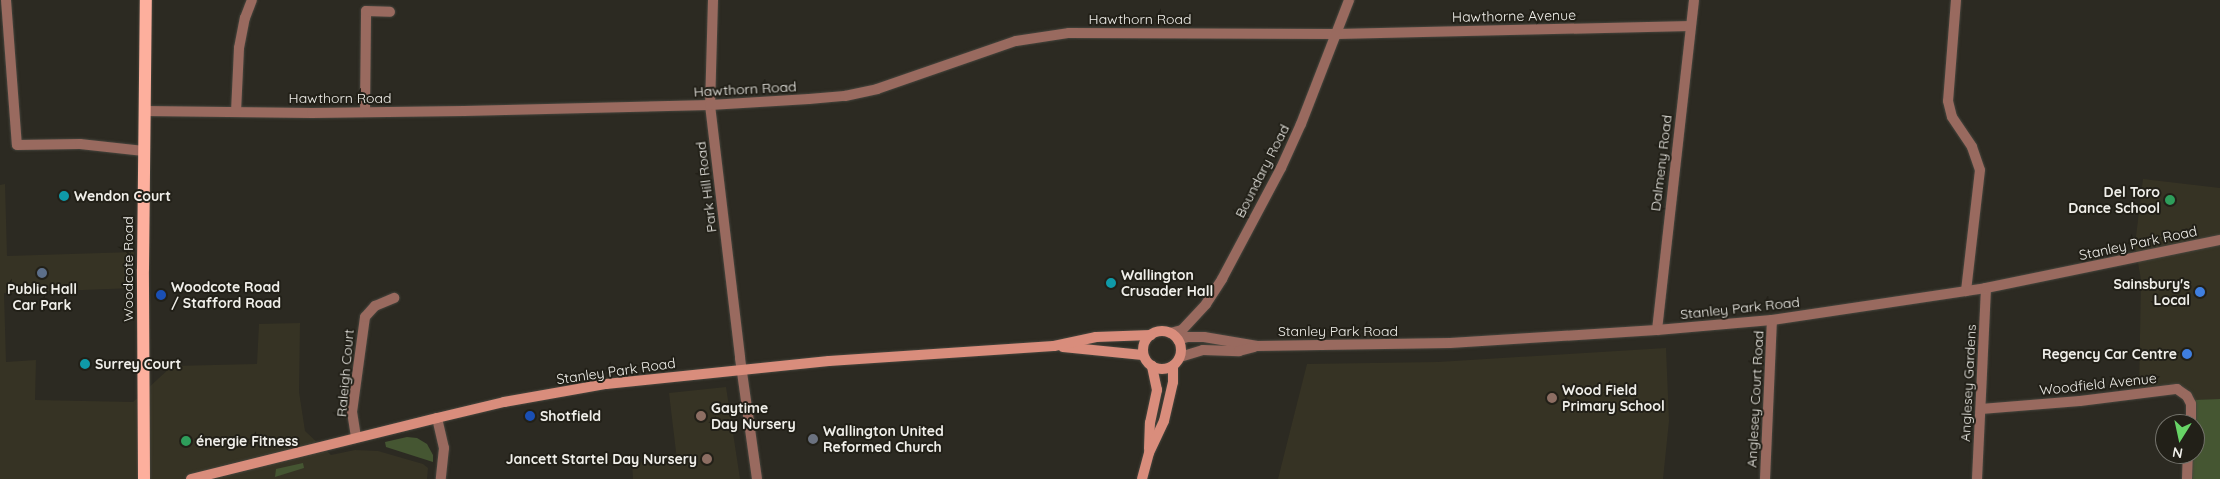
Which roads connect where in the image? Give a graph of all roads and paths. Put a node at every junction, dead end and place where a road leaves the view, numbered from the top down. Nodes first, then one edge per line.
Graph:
1 (6, 0) edge
2 (146, 0) edge
3 (252, 0) edge
4 (713, 0) edge
5 (1349, 0) edge
6 (1694, 0) edge
7 (1956, 0) edge
8 (390, 12) dead end
9 (1691, 26) junction
10 (1337, 34) junction
11 (710, 105) junction
12 (144, 111) junction
13 (236, 112) junction
14 (365, 112) junction
15 (144, 150) junction
16 (2220, 240) edge
17 (1986, 288) junction
18 (1966, 291) junction
19 (394, 298) dead end
20 (1772, 320) junction
21 (1657, 330) junction
22 (1170, 333) junction
23 (1151, 334) junction
24 (1178, 340) junction
25 (1054, 346) junction
26 (1257, 346) junction
27 (1143, 355) junction
28 (1180, 357) junction
29 (1152, 366) junction
30 (1173, 366) junction
31 (741, 370) junction
32 (1981, 409) junction
33 (2190, 414) edge
34 (438, 418) junction
35 (356, 437) junction
36 (1149, 452) junction
37 (2188, 464) edge
38 (144, 479) edge
39 (191, 479) edge
40 (441, 479) edge
41 (757, 479) edge
42 (1142, 479) edge
43 (1765, 479) edge
44 (1977, 479) edge
45 (2187, 479) edge

1 - 15 street
2 - 12 main road, Woodcote Road
3 - 13 street
4 - 11 street, Park Hill Road
5 - 10 street, Boundary Road
6 - 9 street, Dalmeny Road
7 - 18 street
8 - 14 street
9 - 10 street, Hawthorne Avenue
9 - 21 street, Dalmeny Road
10 - 11 street, Hawthorn Road
10 - 22 street, Boundary Road
11 - 14 street, Hawthorn Road
11 - 31 street, Park Hill Road
12 - 13 street, Hawthorn Road
12 - 15 main road, Woodcote Road
13 - 14 street, Hawthorn Road
15 - 38 main road, Woodcote Road
16 - 17 street, Stanley Park Road
17 - 18 street, Stanley Park Road
17 - 32 street, Anglesey Gardens
18 - 20 street, Stanley Park Road
19 - 35 street, Raleigh Court
20 - 21 street, Stanley Park Road
20 - 43 street, Anglesey Court Road
21 - 26 street, Stanley Park Road
22 - 23 main road
22 - 24 main road
23 - 25 main road, Stanley Park Road
23 - 27 main road
24 - 26 street, Stanley Park Road
24 - 28 main road
25 - 27 main road, Stanley Park Road
25 - 31 main road, Stanley Park Road
26 - 28 street, Stanley Park Road
27 - 29 main road
28 - 30 main road
29 - 30 main road
29 - 36 main road
30 - 36 main road
31 - 34 main road, Stanley Park Road
31 - 41 street, Park Hill Road
32 - 33 street, Woodfield Avenue
32 - 44 street, Anglesey Gardens
34 - 35 main road, Stanley Park Road
34 - 40 street
35 - 39 main road, Stanley Park Road
36 - 42 main road
37 - 45 street

